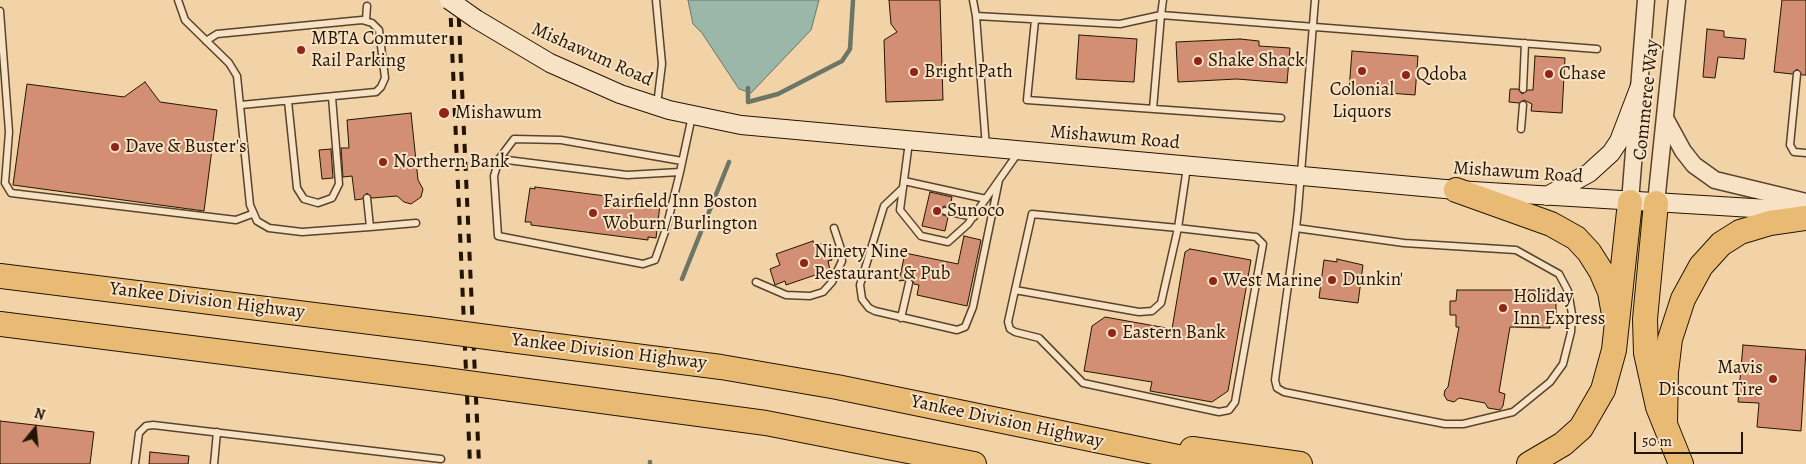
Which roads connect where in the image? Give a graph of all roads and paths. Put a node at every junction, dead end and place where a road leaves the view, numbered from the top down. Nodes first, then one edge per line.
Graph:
1 (178, 0) edge
2 (449, 0) edge
3 (656, 0) edge
4 (973, 0) edge
5 (1163, 0) edge
6 (1315, 0) edge
7 (1646, 0) edge
8 (1677, 0) edge
9 (367, 6) dead end
10 (0, 11) edge
11 (1162, 15) junction
12 (976, 16) junction
13 (366, 20) junction
14 (1035, 20) junction
15 (1313, 27) junction
16 (206, 40) junction
17 (1525, 42) junction
18 (1597, 49) dead end
19 (1797, 74) dead end
20 (1640, 86) junction
21 (1523, 89) dead end
22 (332, 97) junction
23 (288, 101) junction
24 (241, 105) junction
25 (1523, 105) dead end
26 (657, 106) junction
27 (1153, 109) junction
28 (692, 115) junction
29 (1281, 118) dead end
30 (1665, 118) junction
31 (1521, 129) dead end
32 (909, 141) junction
33 (986, 148) junction
34 (1019, 151) junction
35 (1806, 154) edge
36 (499, 159) junction
37 (682, 160) junction
38 (1187, 166) junction
39 (680, 172) junction
40 (1300, 176) junction
41 (999, 180) junction
42 (904, 181) junction
43 (903, 188) junction
44 (1456, 190) junction
45 (1547, 196) junction
46 (367, 198) dead end
47 (986, 199) junction
48 (1630, 202) junction
49 (1806, 202) edge
50 (1656, 204) junction
51 (945, 211) dead end
52 (1806, 211) edge
53 (252, 214) junction
54 (974, 217) junction
55 (1806, 218) edge
56 (416, 223) dead end
57 (370, 227) junction
58 (834, 228) dead end
59 (1178, 228) junction
60 (1296, 228) junction
61 (0, 276) edge
62 (756, 282) dead end
63 (909, 283) dead end
64 (1015, 290) junction
65 (902, 318) junction
66 (0, 324) edge
67 (1616, 332) junction
68 (1018, 424) junction
69 (1665, 424) junction
70 (217, 432) junction
71 (441, 459) dead end
72 (134, 464) edge
73 (214, 464) edge
74 (974, 464) edge
75 (1212, 464) edge
76 (1300, 464) edge
77 (1530, 464) edge
78 (1681, 464) edge

1 - 16 lane
2 - 26 main road, Mishawum Road, bridge
3 - 26 lane
4 - 12 lane
5 - 11 lane
6 - 15 lane
7 - 20 street, Commerce Way
8 - 30 street, Commerce Way
9 - 13 lane
10 - 53 lane
11 - 14 lane
11 - 15 lane
11 - 27 lane
12 - 14 lane
12 - 33 lane
13 - 16 lane
13 - 22 lane
14 - 27 lane
15 - 17 lane
15 - 40 lane
16 - 24 lane
17 - 18 lane
17 - 21 lane
19 - 35 lane
20 - 45 main road
20 - 48 street, Commerce Way
22 - 23 lane
22 - 23 lane
23 - 24 lane
24 - 53 lane
25 - 31 lane
26 - 28 main road, Mishawum Road
27 - 29 lane
28 - 32 main road, Mishawum Road
28 - 37 lane
30 - 49 street
30 - 50 street, Commerce Way
32 - 33 main road, Mishawum Road
32 - 42 lane
33 - 34 main road, Mishawum Road
34 - 38 main road, Mishawum Road
34 - 41 lane
36 - 37 lane
36 - 39 lane
36 - 39 lane
37 - 39 lane
38 - 40 main road, Mishawum Road
38 - 59 lane
40 - 44 main road, Mishawum Road
40 - 60 lane
41 - 47 lane
41 - 65 lane
42 - 43 lane
42 - 47 lane
43 - 54 lane
43 - 65 lane
44 - 45 main road, Mishawum Road
44 - 67 highway
45 - 48 main road, Mishawum Road
46 - 57 lane
47 - 54 lane
48 - 50 main road, Mishawum Road
48 - 67 highway
50 - 52 main road, Mishawum Road
50 - 69 highway
51 - 54 lane
53 - 57 lane
55 - 69 highway
56 - 57 lane
58 - 62 lane
59 - 64 lane
59 - 64 lane
59 - 64 lane
60 - 60 lane
61 - 68 highway, Yankee Division Highway, bridge
63 - 65 lane
66 - 74 highway, bridge
67 - 77 highway
68 - 75 highway, Yankee Division Highway
68 - 76 highway
69 - 78 highway
70 - 71 lane
70 - 72 lane
70 - 73 lane

